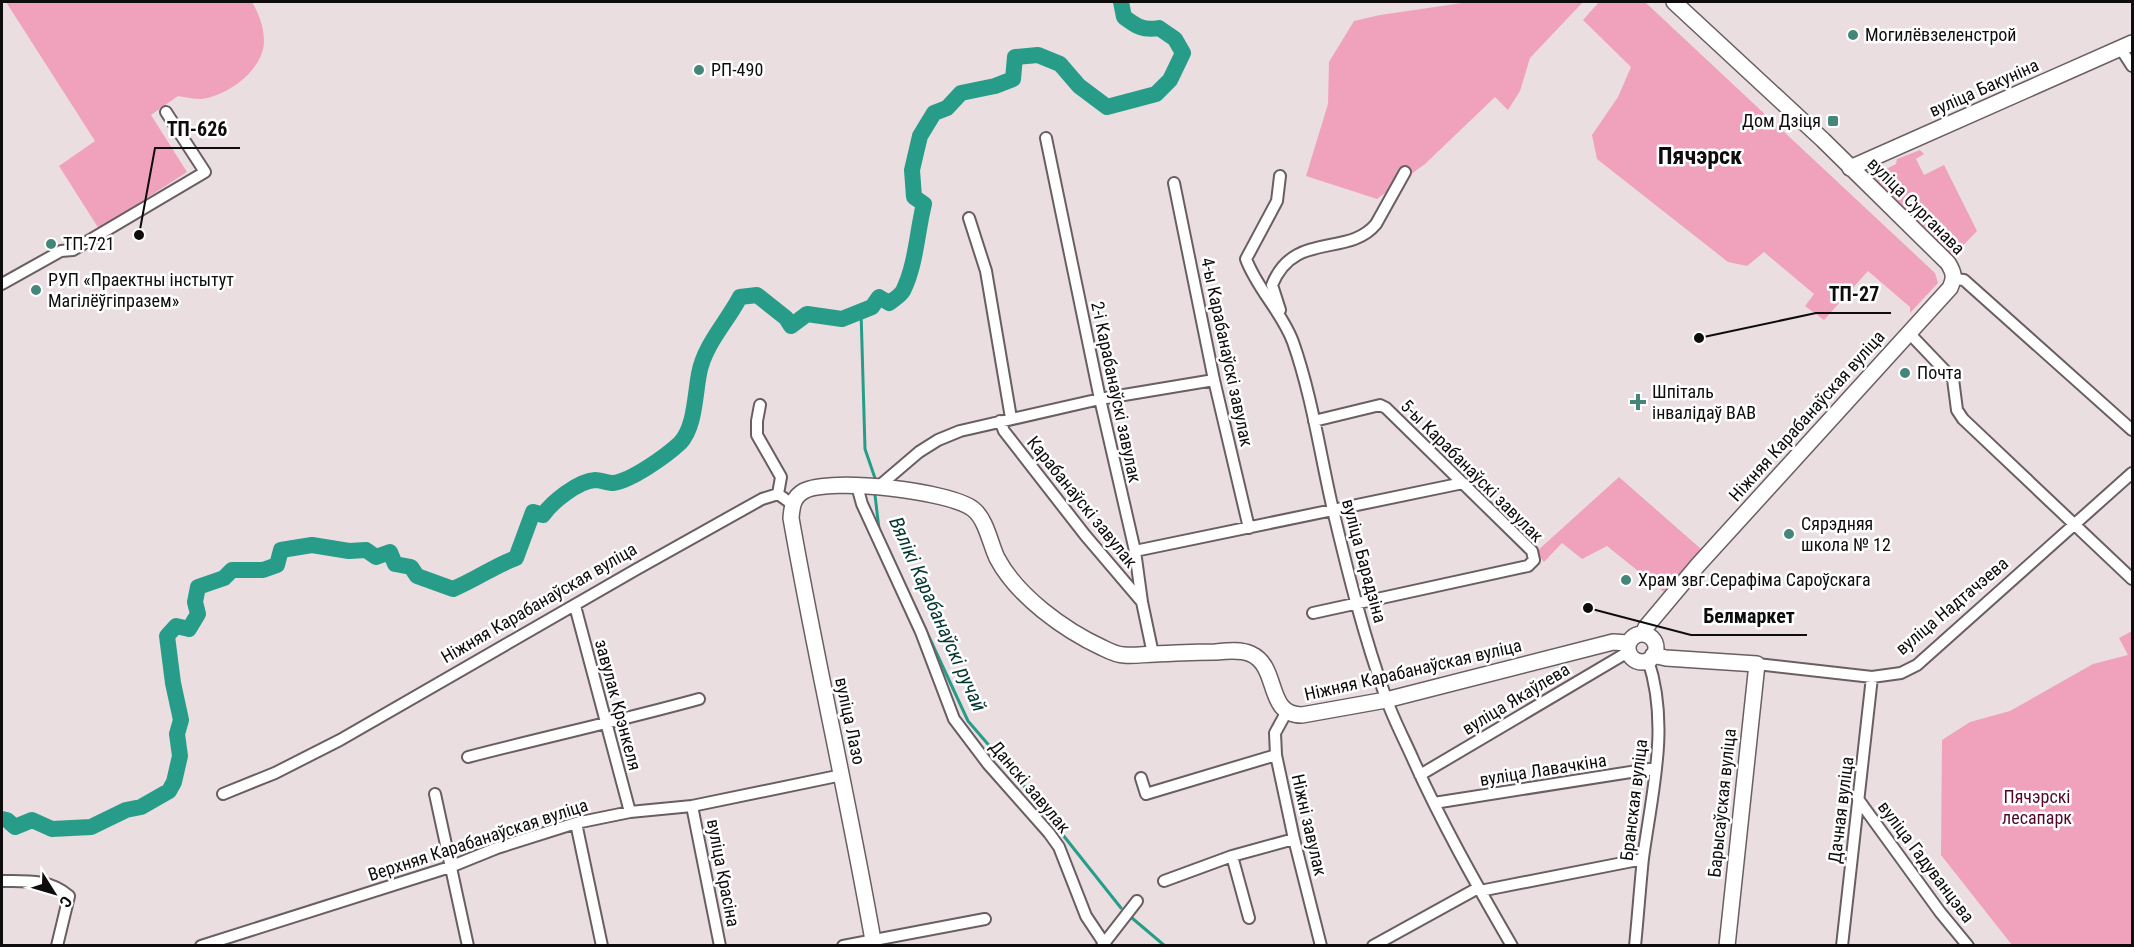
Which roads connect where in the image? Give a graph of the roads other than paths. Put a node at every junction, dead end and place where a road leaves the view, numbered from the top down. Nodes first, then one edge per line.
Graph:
1 (1674, 2) edge
2 (2127, 46) edge
3 (2133, 66) edge
4 (166, 112) dead end
5 (1046, 138) dead end
6 (1851, 168) junction
7 (1405, 172) dead end
8 (1280, 176) dead end
9 (1174, 183) dead end
10 (969, 218) dead end
11 (1954, 279) junction
12 (2, 284) edge
13 (1285, 324) junction
14 (1909, 333) junction
15 (1214, 380) junction
16 (1100, 399) junction
17 (760, 405) dead end
18 (1011, 418) junction
19 (1314, 421) junction
20 (1000, 422) junction
21 (2133, 430) edge
22 (2133, 473) edge
23 (1463, 483) junction
24 (857, 486) junction
25 (878, 488) junction
26 (778, 494) junction
27 (792, 504) junction
28 (1333, 510) junction
29 (2075, 524) junction
30 (1249, 528) junction
31 (1135, 551) junction
32 (2133, 579) edge
33 (1142, 602) junction
34 (1357, 603) junction
35 (575, 606) junction
36 (1313, 613) dead end
37 (1643, 634) junction
38 (1628, 647) junction
39 (1152, 654) junction
40 (1651, 658) junction
41 (1756, 664) junction
42 (1872, 677) junction
43 (699, 699) dead end
44 (1386, 700) junction
45 (1286, 713) junction
46 (605, 725) junction
47 (1276, 755) junction
48 (468, 757) dead end
49 (1656, 768) junction
50 (842, 775) junction
51 (1420, 776) junction
52 (1141, 778) dead end
53 (223, 794) dead end
54 (435, 794) dead end
55 (1858, 799) junction
56 (1434, 803) junction
57 (692, 806) junction
58 (630, 812) junction
59 (576, 823) junction
60 (1294, 839) junction
61 (1232, 856) junction
62 (1643, 859) junction
63 (450, 867) junction
64 (2, 881) edge
65 (1164, 881) dead end
66 (1479, 889) junction
67 (1137, 901) dead end
68 (1249, 918) dead end
69 (985, 919) dead end
70 (873, 943) edge
71 (57, 945) edge
72 (201, 945) edge
73 (468, 945) edge
74 (602, 945) edge
75 (720, 945) edge
76 (843, 945) edge
77 (1104, 945) edge
78 (1321, 945) edge
79 (1373, 945) edge
80 (1512, 945) edge
81 (1635, 945) edge
82 (1727, 945) edge
83 (1842, 945) edge
84 (1968, 945) edge

1 - 6 main road, вуліца Сурганава
2 - 3 street
2 - 6 main road, вуліца Бакуніна
4 - 12 street
5 - 16 street, 2-і Карабанаўскі завулак
6 - 11 main road, вуліца Сурганава
7 - 13 street
8 - 13 street, вуліца Барадзіна
9 - 15 street, 4-ы Карабанаўскі завулак
10 - 18 street
11 - 14 main road, Ніжняя Карабанаўская вуліца
11 - 21 street, вуліца Сурганава
13 - 19 street, вуліца Барадзіна
14 - 29 street
14 - 37 main road, Ніжняя Карабанаўская вуліца
15 - 16 street
15 - 30 street, 4-ы Карабанаўскі завулак
16 - 18 street
16 - 31 street, 2-і Карабанаўскі завулак
17 - 26 street
18 - 20 street
19 - 23 street, 5-ы Карабанаўскі завулак
19 - 28 street, вуліца Барадзіна
20 - 25 street
20 - 33 street, Карабанаўскі завулак
22 - 29 street, вуліца Надтачэева
23 - 28 street
23 - 34 street, 5-ы Карабанаўскі завулак
24 - 25 main road, Ніжняя Карабанаўская вуліца
24 - 27 main road, Ніжняя Карабанаўская вуліца
24 - 77 street, Данскі завулак
25 - 39 main road, Ніжняя Карабанаўская вуліца
26 - 27 street
26 - 35 street, Ніжняя Карабанаўская вуліца
27 - 50 main road, вуліца Лазо
28 - 30 street
28 - 34 street, вуліца Барадзіна
29 - 32 street
29 - 42 street, вуліца Надтачэева
30 - 31 street
31 - 33 street, 2-і Карабанаўскі завулак
33 - 39 street, 2-і Карабанаўскі завулак
34 - 36 street
34 - 44 street, вуліца Барадзіна
35 - 46 street, завулак Крэнкеля
35 - 53 street, Ніжняя Карабанаўская вуліца
37 - 38 main road
37 - 40 main road
38 - 40 main road
38 - 44 main road, Ніжняя Карабанаўская вуліца
38 - 51 street, вуліца Якаўлева
39 - 45 main road, Ніжняя Карабанаўская вуліца
40 - 41 main road, вуліца Надтачэева
40 - 49 street, Бранская вуліца
41 - 42 street, вуліца Надтачэева
41 - 82 main road, Барысаўская вуліца
42 - 55 street, Дачная вуліца
43 - 46 street
44 - 45 main road, Ніжняя Карабанаўская вуліца
44 - 51 street, вуліца Барадзіна
45 - 47 street, Ніжні завулак
46 - 48 street
46 - 58 street, завулак Крэнкеля
47 - 52 street
47 - 60 street, Ніжні завулак
49 - 56 street, вуліца Лавачкіна
49 - 62 street, Бранская вуліца
50 - 57 street, Верхняя Карабанаўская вуліца
50 - 70 main road, вуліца Лазо
51 - 56 street, вуліца Барадзіна
54 - 63 street
55 - 83 street, Дачная вуліца
55 - 84 street, вуліца Гадуванцэва
56 - 66 street, вуліца Барадзіна
57 - 58 street, Верхняя Карабанаўская вуліца
57 - 75 street, вуліца Красіна
58 - 59 street, Верхняя Карабанаўская вуліца
59 - 63 street, Верхняя Карабанаўская вуліца
59 - 74 street
60 - 61 street
60 - 78 street, Ніжні завулак
61 - 65 street
61 - 68 street
62 - 66 street
62 - 81 street, Бранская вуліца
63 - 72 street, Верхняя Карабанаўская вуліца
63 - 73 street
64 - 71 street
66 - 79 street
66 - 80 street, вуліца Барадзіна
67 - 77 street
69 - 70 street
70 - 76 street

